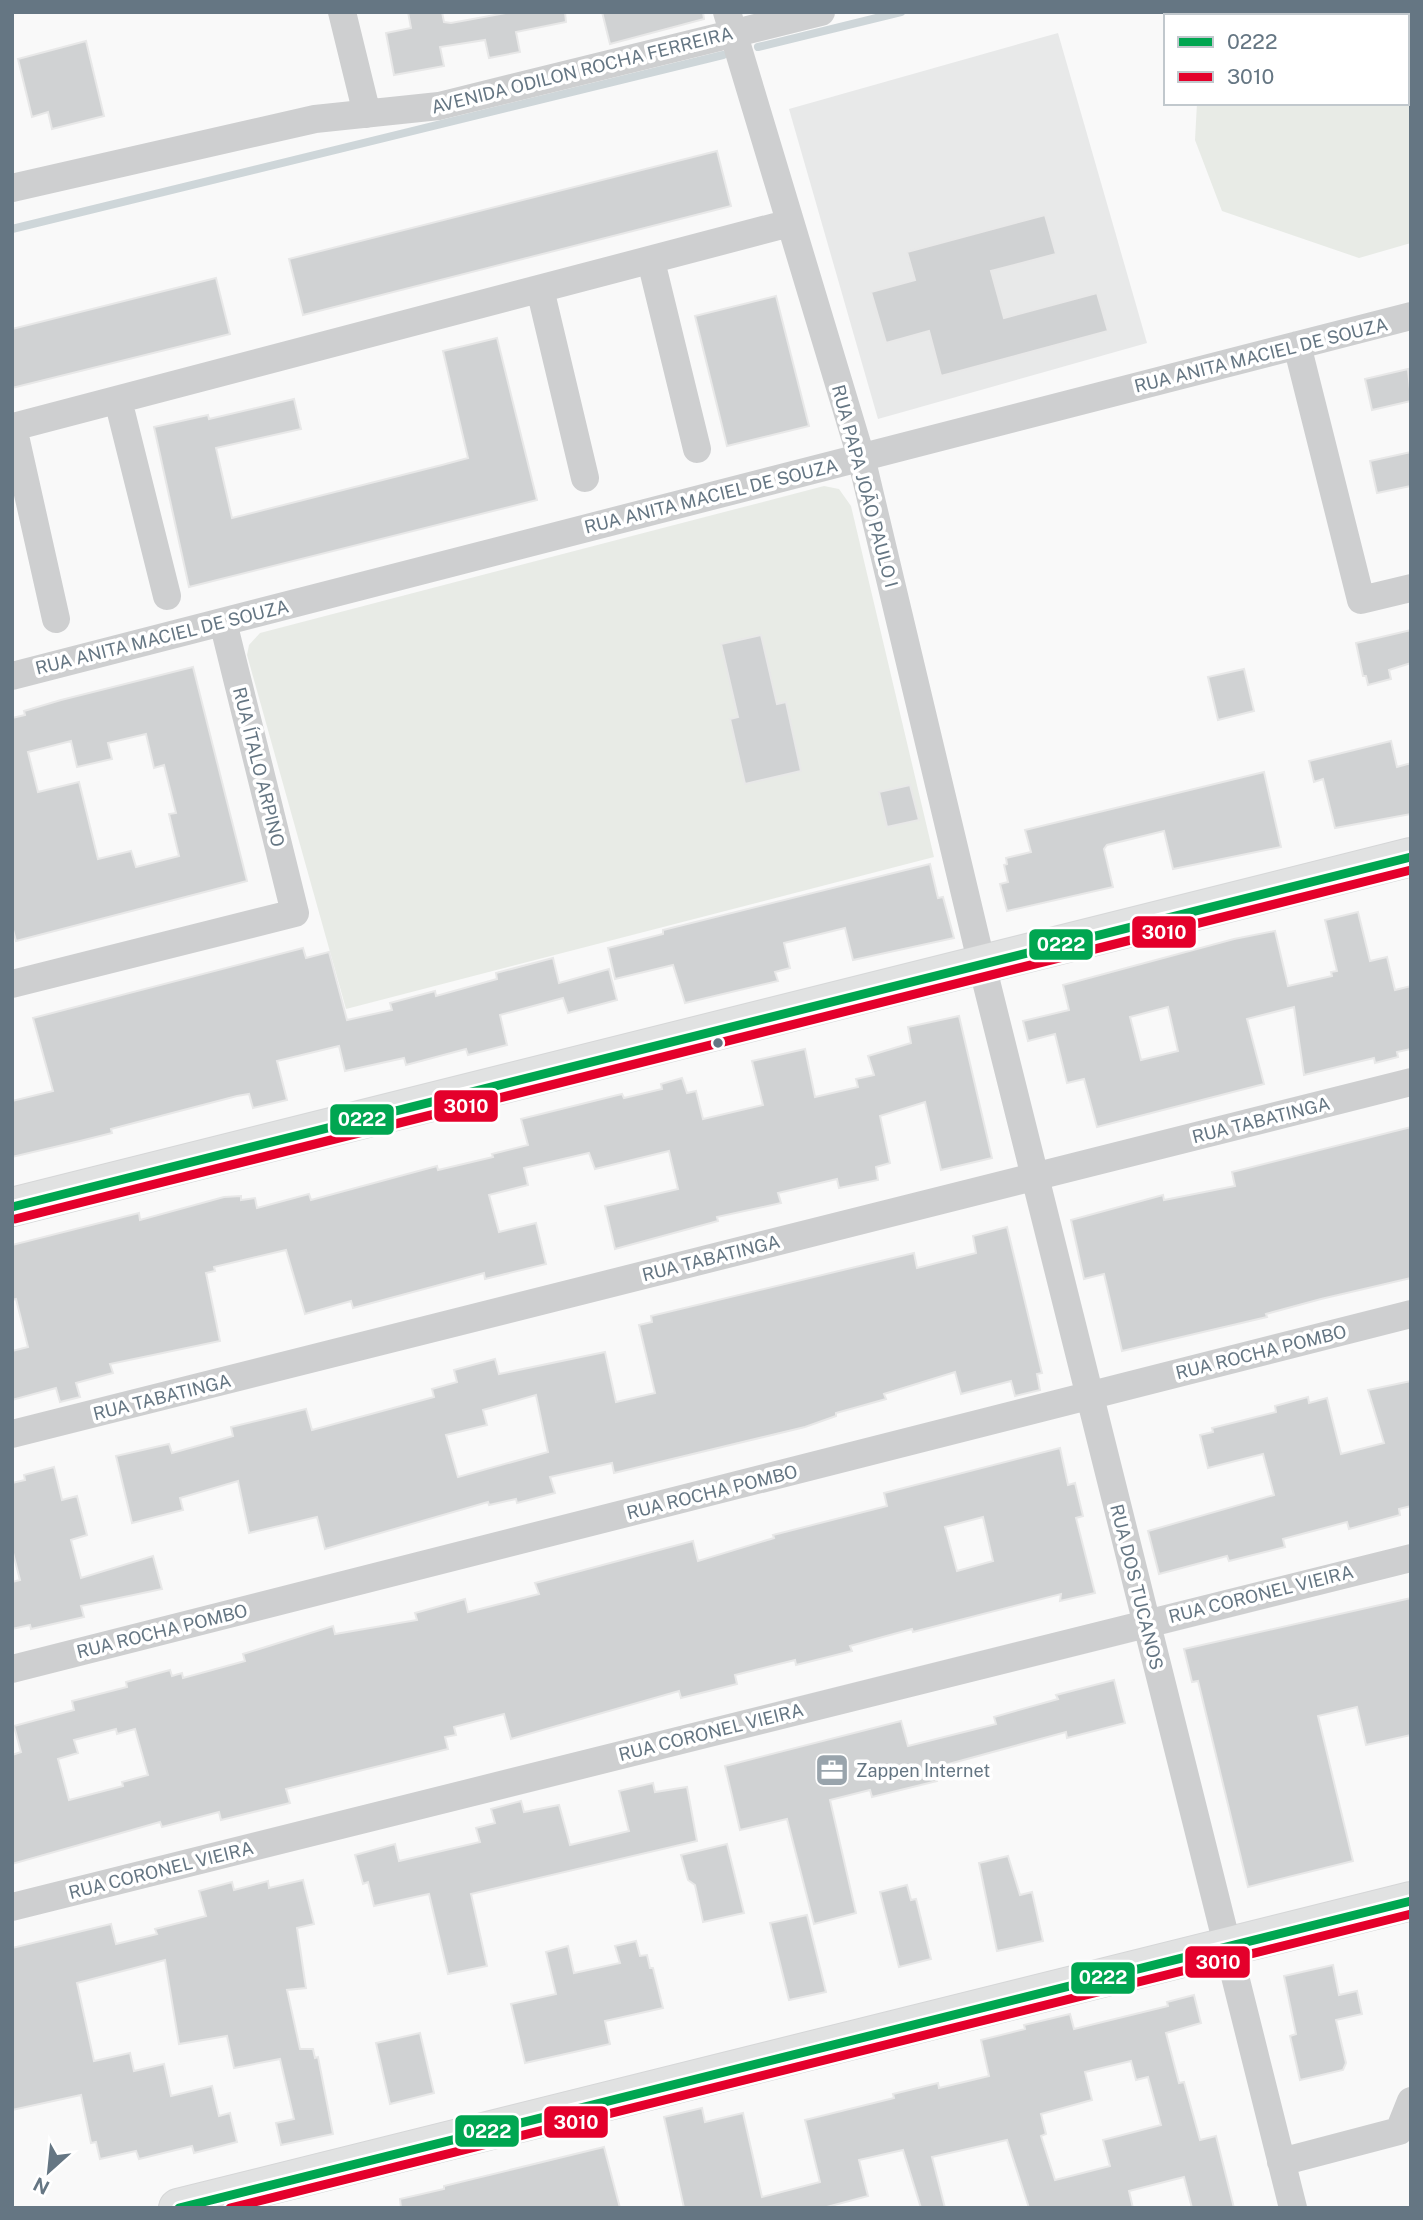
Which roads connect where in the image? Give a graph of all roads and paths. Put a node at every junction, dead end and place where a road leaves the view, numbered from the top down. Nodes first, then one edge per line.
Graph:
1 (342, 12) edge
2 (821, 12) edge
3 (729, 23) edge
4 (367, 114) junction
5 (12, 188) edge
6 (790, 223) junction
7 (651, 261) junction
8 (540, 289) junction
9 (1411, 316) edge
10 (1297, 345) junction
11 (118, 400) junction
12 (697, 449) dead end
13 (861, 457) junction
14 (585, 478) dead end
15 (1411, 588) edge
16 (167, 596) dead end
17 (56, 619) dead end
18 (223, 622) junction
19 (12, 676) edge
20 (1411, 857) edge
21 (982, 965) junction
22 (12, 984) edge
23 (1411, 1082) edge
24 (1035, 1176) junction
25 (12, 1207) edge
26 (1411, 1314) edge
27 (1090, 1396) junction
28 (12, 1434) edge
29 (1411, 1558) edge
30 (1146, 1623) junction
31 (12, 1669) edge
32 (1411, 1901) edge
33 (12, 1907) edge
34 (1227, 1947) junction
35 (1411, 2101) edge
36 (1281, 2162) junction
37 (178, 2208) edge
38 (1293, 2208) edge

1 - 4 street
2 - 3 street, AVENIDA ODILON ROCHA FERREIRA
3 - 4 street, AVENIDA ODILON ROCHA FERREIRA
3 - 6 street, RUA PAPA JOÃO PAULO I
4 - 5 street, AVENIDA ODILON ROCHA FERREIRA
6 - 7 street
6 - 13 street, RUA PAPA JOÃO PAULO I
7 - 8 street
7 - 12 street
8 - 11 street
8 - 14 street
9 - 10 street, RUA ANITA MACIEL DE SOUZA
10 - 13 street, RUA ANITA MACIEL DE SOUZA
10 - 15 street
11 - 16 street
11 - 17 street
13 - 18 street, RUA ANITA MACIEL DE SOUZA
13 - 21 street, RUA PAPA JOÃO PAULO I
18 - 19 street, RUA ANITA MACIEL DE SOUZA
18 - 22 street, RUA ÍTALO ARPINO
20 - 21 street
21 - 24 street, RUA DOS TUCANOS
21 - 25 street
23 - 24 street, RUA TABATINGA
24 - 27 street, RUA DOS TUCANOS
24 - 28 street, RUA TABATINGA
26 - 27 street, RUA ROCHA POMBO
27 - 30 street, RUA DOS TUCANOS
27 - 31 street, RUA ROCHA POMBO
29 - 30 street, RUA CORONEL VIEIRA
30 - 33 street, RUA CORONEL VIEIRA
30 - 34 street, RUA DOS TUCANOS
32 - 34 street
34 - 36 street, RUA DOS TUCANOS
34 - 37 street
35 - 36 street
36 - 38 street, RUA DOS TUCANOS

